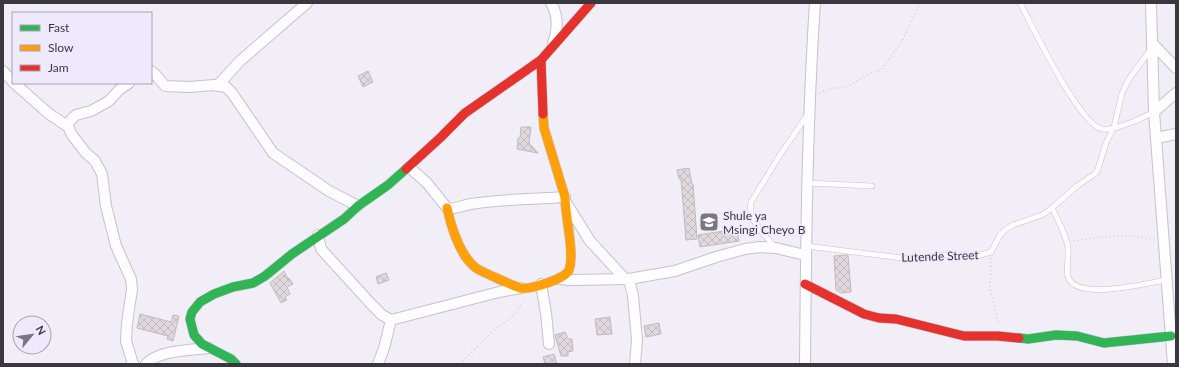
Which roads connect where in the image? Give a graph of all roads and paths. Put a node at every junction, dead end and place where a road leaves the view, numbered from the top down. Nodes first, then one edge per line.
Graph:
1 (306, 3) edge
2 (551, 3) edge
3 (591, 3) edge
4 (815, 3) edge
5 (920, 3) edge
6 (1020, 3) edge
7 (1151, 3) edge
8 (1153, 45) junction
9 (552, 48) junction
10 (541, 60) junction
11 (1176, 68) edge
12 (3, 72) edge
13 (152, 72) edge
14 (12, 81) edge
15 (15, 84) edge
16 (128, 84) edge
17 (217, 86) junction
18 (1176, 93) edge
19 (810, 96) junction
20 (810, 112) junction
21 (1154, 112) junction
22 (68, 126) junction
23 (1114, 127) junction
24 (1176, 134) edge
25 (1156, 138) junction
26 (409, 167) junction
27 (807, 183) junction
28 (872, 186) dead end
29 (565, 199) junction
30 (358, 206) junction
31 (447, 208) junction
32 (1052, 208) junction
33 (318, 235) junction
34 (1066, 242) junction
35 (1165, 244) junction
36 (776, 248) junction
37 (806, 250) junction
38 (991, 252) junction
39 (559, 279) junction
40 (627, 279) junction
41 (1166, 280) junction
42 (805, 284) junction
43 (537, 285) junction
44 (520, 288) junction
45 (1176, 288) edge
46 (1173, 308) edge
47 (391, 320) junction
48 (1003, 336) junction
49 (1171, 336) junction
50 (549, 344) dead end
51 (209, 348) junction
52 (132, 364) edge
53 (146, 364) edge
54 (236, 364) edge
55 (378, 364) edge
56 (460, 364) edge
57 (635, 364) edge
58 (804, 364) edge
59 (1173, 364) edge

1 - 17 street
2 - 9 street
3 - 9 street
4 - 19 street
5 - 19 path
6 - 23 lane
7 - 8 street
8 - 11 street
8 - 21 street
8 - 23 lane, Lutende Street
9 - 10 street
10 - 26 street
10 - 29 street
12 - 14 street
13 - 17 street
15 - 22 street
16 - 22 street
17 - 30 street
18 - 21 street
19 - 20 street
20 - 27 street
20 - 36 lane
21 - 23 lane
21 - 25 street
22 - 52 street
23 - 32 lane, Lutende Street
24 - 25 street
25 - 35 street
26 - 30 street
26 - 31 street
27 - 28 lane
27 - 37 street
29 - 31 street
29 - 39 street
29 - 40 street
30 - 33 street
31 - 44 street
32 - 34 lane
32 - 38 lane, Lutende Street
33 - 47 street
33 - 51 street
34 - 35 path
34 - 41 lane
35 - 41 street
36 - 37 street
36 - 40 street
37 - 38 lane, Lutende Street
37 - 42 street
38 - 48 path
39 - 40 street
39 - 43 street
40 - 57 street
41 - 45 street
41 - 46 street
42 - 48 street
42 - 58 street
43 - 44 street
43 - 50 street
43 - 56 path
44 - 47 street
46 - 49 street
47 - 55 street
48 - 49 street
49 - 59 street
51 - 53 street
51 - 54 street

